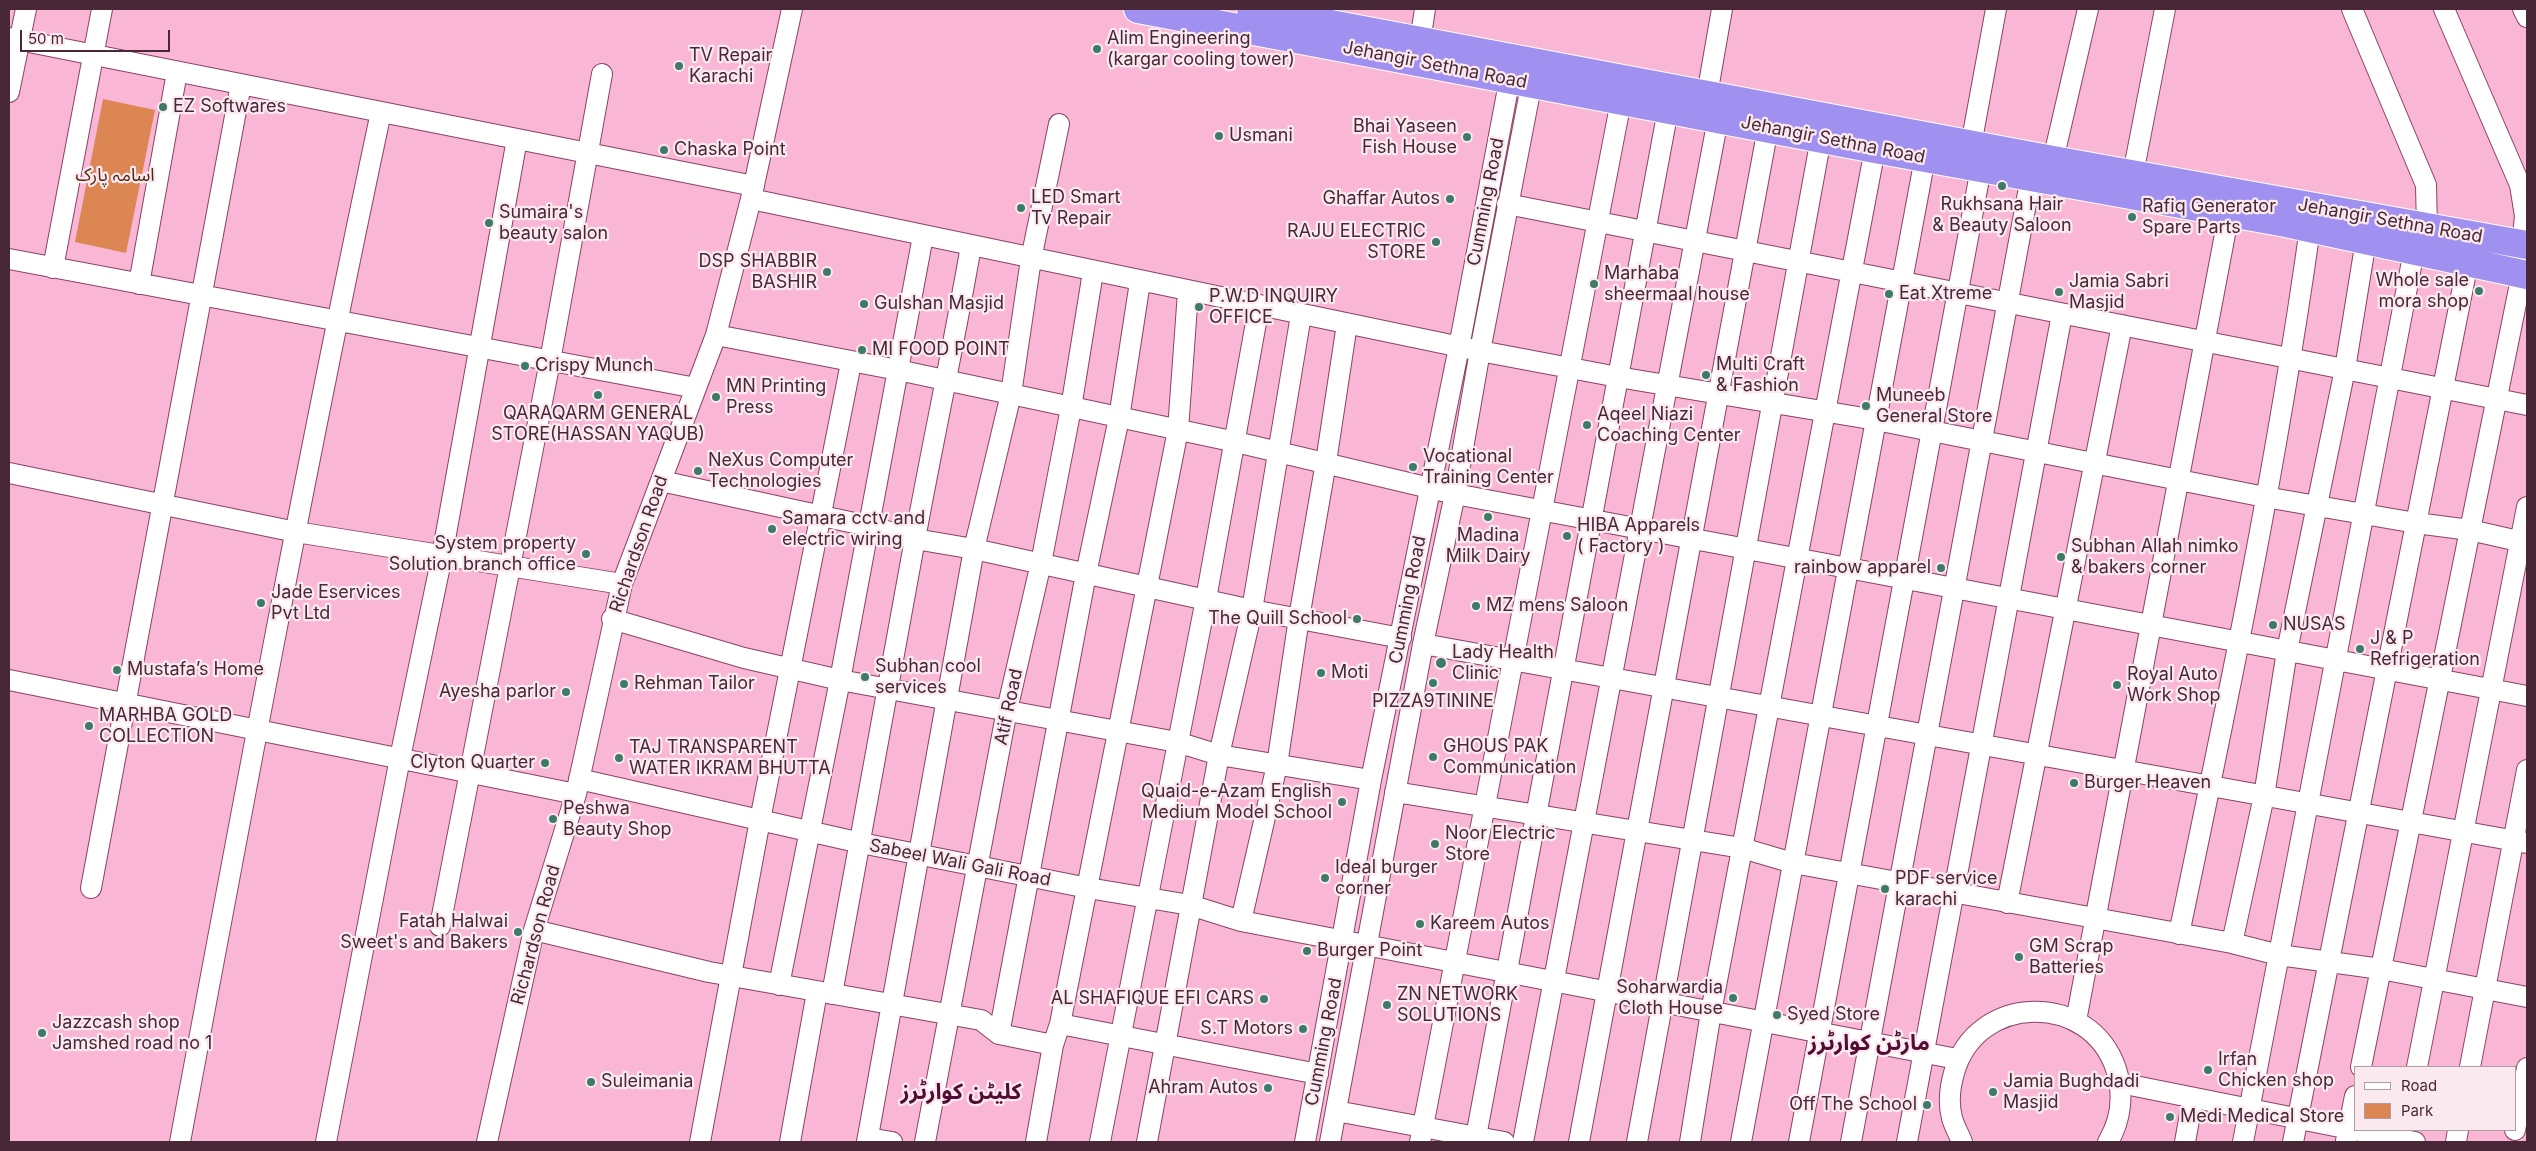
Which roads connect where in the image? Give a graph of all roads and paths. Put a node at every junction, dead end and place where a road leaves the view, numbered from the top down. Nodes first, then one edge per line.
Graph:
1 (26, 9) edge
2 (102, 9) edge
3 (792, 9) edge
4 (1138, 9) edge
5 (1251, 9) edge
6 (1425, 9) edge
7 (1722, 9) edge
8 (2088, 9) edge
9 (2165, 9) edge
10 (2352, 9) edge
11 (2444, 9) edge
12 (2523, 9) edge
13 (1990, 10) edge
14 (2527, 17) edge
15 (14, 39) edge
16 (1420, 41) junction
17 (93, 55) junction
18 (1522, 70) junction
19 (177, 72) junction
20 (602, 74) dead end
21 (241, 84) junction
22 (9, 92) edge
23 (1621, 101) junction
24 (1712, 107) junction
25 (1668, 110) junction
26 (381, 112) junction
27 (1058, 124) dead end
28 (1768, 128) junction
29 (1821, 138) junction
30 (517, 139) junction
31 (1875, 149) junction
32 (588, 153) junction
33 (1976, 156) junction
34 (1925, 158) junction
35 (2053, 160) junction
36 (2133, 174) junction
37 (2031, 177) junction
38 (752, 192) junction
39 (1507, 204) junction
40 (2229, 212) junction
41 (1598, 222) junction
42 (2310, 228) junction
43 (2427, 228) junction
44 (1645, 231) junction
45 (923, 236) junction
46 (2366, 240) junction
47 (1694, 241) junction
48 (2525, 245) edge
49 (971, 246) junction
50 (1745, 251) junction
51 (2414, 251) junction
52 (9, 259) edge
53 (1031, 259) junction
54 (1798, 261) junction
55 (2468, 262) junction
56 (53, 268) junction
57 (1093, 272) junction
58 (1852, 272) junction
59 (2526, 276) edge
60 (1140, 282) junction
61 (1902, 282) junction
62 (139, 284) junction
63 (1188, 292) junction
64 (1958, 293) junction
65 (202, 296) junction
66 (2008, 303) junction
67 (1259, 306) junction
68 (2062, 314) junction
69 (1301, 315) junction
70 (336, 321) junction
71 (1347, 324) junction
72 (2122, 325) junction
73 (716, 335) junction
74 (2203, 341) junction
75 (1459, 347) junction
76 (479, 348) junction
77 (1480, 351) junction
78 (2292, 359) junction
79 (550, 361) junction
80 (852, 362) junction
81 (1570, 368) junction
82 (2345, 369) junction
83 (898, 370) junction
84 (1618, 377) junction
85 (2389, 378) junction
86 (947, 382) junction
87 (1667, 385) junction
88 (696, 388) junction
89 (2443, 388) junction
90 (1719, 393) junction
91 (1011, 394) junction
92 (2497, 399) junction
93 (1772, 403) junction
94 (2527, 405) edge
95 (1071, 408) junction
96 (1825, 411) junction
97 (1119, 418) junction
98 (1876, 420) junction
99 (1178, 430) junction
100 (1932, 430) junction
101 (1982, 441) junction
102 (1236, 442) junction
103 (2036, 451) junction
104 (1278, 452) junction
105 (1326, 462) junction
106 (2094, 464) junction
107 (9, 473) edge
108 (2177, 479) junction
109 (660, 481) junction
110 (1429, 486) junction
111 (1456, 494) junction
112 (2265, 497) junction
113 (163, 505) junction
114 (2318, 506) junction
115 (2527, 507) edge
116 (1542, 510) junction
117 (2363, 514) junction
118 (821, 515) junction
119 (1591, 520) junction
120 (2416, 524) junction
121 (868, 526) junction
122 (1639, 529) junction
123 (2470, 530) junction
124 (296, 532) junction
125 (915, 539) junction
126 (1692, 539) junction
127 (2524, 542) edge
128 (974, 549) junction
129 (1745, 549) junction
130 (442, 556) junction
131 (1797, 559) junction
132 (1041, 563) junction
133 (511, 568) junction
134 (1848, 568) junction
135 (1086, 574) junction
136 (1904, 579) junction
137 (622, 584) junction
138 (1145, 586) junction
139 (1954, 588) junction
140 (1206, 599) junction
141 (2008, 599) junction
142 (2066, 609) junction
143 (1252, 610) junction
144 (1299, 618) junction
145 (612, 619) junction
146 (2150, 625) junction
147 (1401, 638) junction
148 (2239, 642) junction
149 (1423, 644) junction
150 (2287, 651) junction
151 (2335, 660) junction
152 (1513, 661) junction
153 (790, 669) junction
154 (1563, 670) junction
155 (2387, 670) junction
156 (1611, 678) junction
157 (9, 680) edge
158 (840, 680) junction
159 (2439, 680) junction
160 (1664, 688) junction
161 (888, 689) junction
162 (2491, 689) junction
163 (2527, 696) edge
164 (1718, 698) junction
165 (949, 700) junction
166 (126, 704) junction
167 (1769, 707) junction
168 (1007, 710) junction
169 (1821, 716) junction
170 (1059, 720) junction
171 (1876, 726) junction
172 (256, 730) junction
173 (1117, 731) junction
174 (1927, 735) junction
175 (1177, 742) junction
176 (1980, 745) junction
177 (1219, 755) junction
178 (2036, 755) junction
179 (400, 758) junction
180 (1277, 765) junction
181 (2123, 770) junction
182 (2527, 770) edge
183 (471, 772) junction
184 (1371, 780) junction
185 (577, 786) junction
186 (2210, 786) junction
187 (1395, 792) junction
188 (2264, 796) junction
189 (2308, 804) junction
190 (1485, 807) junction
191 (2358, 813) junction
192 (1536, 815) junction
193 (760, 820) junction
194 (1584, 822) junction
195 (2410, 822) junction
196 (811, 830) junction
197 (1637, 831) junction
198 (2463, 832) junction
199 (1691, 840) junction
200 (2520, 842) edge
201 (861, 843) junction
202 (1742, 848) junction
203 (918, 853) junction
204 (1793, 863) junction
205 (977, 865) junction
206 (1849, 873) junction
207 (1030, 876) junction
208 (1899, 881) junction
209 (91, 888) dead end
210 (1088, 888) junction
211 (1953, 893) junction
212 (1148, 896) junction
213 (2007, 903) junction
214 (1190, 905) junction
215 (2095, 920) junction
216 (1241, 921) junction
217 (440, 926) dead end
218 (534, 930) junction
219 (2179, 934) junction
220 (1343, 941) junction
221 (2232, 943) junction
222 (1368, 946) junction
223 (2279, 955) junction
224 (2329, 961) junction
225 (1454, 963) junction
226 (2381, 969) junction
227 (1506, 973) junction
228 (732, 977) junction
229 (2434, 981) junction
230 (1553, 982) junction
231 (779, 985) junction
232 (2485, 990) junction
233 (824, 993) junction
234 (1607, 993) junction
235 (2527, 997) edge
236 (1661, 1003) junction
237 (893, 1005) junction
238 (1711, 1012) junction
239 (948, 1014) junction
240 (2076, 1021) junction
241 (1764, 1022) junction
242 (1060, 1024) junction
243 (1819, 1033) junction
244 (999, 1034) junction
245 (1119, 1036) junction
246 (1869, 1043) junction
247 (1053, 1045) junction
248 (1166, 1046) junction
249 (1923, 1053) junction
250 (1958, 1059) junction
251 (2361, 1066) edge
252 (2417, 1066) edge
253 (2470, 1066) edge
254 (2527, 1068) edge
255 (1318, 1074) junction
256 (2120, 1083) junction
257 (2193, 1098) junction
258 (2354, 1101) edge
259 (2250, 1109) junction
260 (1336, 1111) junction
261 (2298, 1119) junction
262 (2516, 1125) edge
263 (1421, 1134) edge
264 (2347, 1136) edge
265 (1475, 1139) edge
266 (2406, 1139) edge
267 (868, 1140) edge
268 (180, 1142) edge
269 (326, 1142) edge
270 (488, 1142) edge
271 (700, 1142) edge
272 (790, 1142) edge
273 (892, 1142) edge
274 (924, 1142) edge
275 (1036, 1142) edge
276 (1100, 1142) edge
277 (1147, 1142) edge
278 (1305, 1142) edge
279 (1330, 1142) edge
280 (1504, 1142) edge
281 (1523, 1142) edge
282 (1579, 1142) edge
283 (1637, 1142) edge
284 (1690, 1142) edge
285 (1741, 1142) edge
286 (1799, 1142) edge
287 (1851, 1142) edge
288 (1907, 1142) edge
289 (1962, 1142) edge
290 (2108, 1142) edge
291 (2185, 1142) edge
292 (2243, 1142) edge
293 (2293, 1142) edge

1 - 15 street
2 - 17 street
3 - 38 street, Richardson Road
4 - 18 highway, Jehangir Sethna Road
5 - 16 highway, Jehangir Sethna Road
6 - 16 street
7 - 24 street
8 - 35 street
9 - 36 street
10 - 43 street
11 - 48 street
12 - 14 street
13 - 33 street
15 - 17 street
15 - 22 street
16 - 18 highway, Jehangir Sethna Road
17 - 19 street
17 - 56 street
18 - 23 highway, Jehangir Sethna Road
18 - 24 highway, Jehangir Sethna Road
18 - 39 street, Cumming Road
18 - 75 street, Cumming Road
19 - 21 street
19 - 62 street
20 - 32 street
21 - 26 street
21 - 65 street
23 - 25 highway, Jehangir Sethna Road
23 - 41 street
24 - 25 highway, Jehangir Sethna Road
24 - 28 highway, Jehangir Sethna Road
24 - 33 highway, Jehangir Sethna Road
24 - 47 street
25 - 44 street
26 - 30 street
26 - 70 street
27 - 53 street
28 - 29 highway, Jehangir Sethna Road
28 - 50 street
29 - 31 highway, Jehangir Sethna Road
29 - 54 street
30 - 32 street
30 - 76 street
31 - 34 highway, Jehangir Sethna Road
31 - 58 street
32 - 38 street
32 - 79 street
33 - 34 highway, Jehangir Sethna Road
33 - 35 highway, Jehangir Sethna Road
33 - 37 highway, Jehangir Sethna Road
33 - 64 street
34 - 61 street
35 - 36 highway, Jehangir Sethna Road
36 - 43 highway, Jehangir Sethna Road
37 - 40 highway, Jehangir Sethna Road
37 - 66 street
38 - 45 street
38 - 73 street, Richardson Road
39 - 41 street
39 - 77 street, Cumming Road
40 - 42 highway, Jehangir Sethna Road
40 - 74 street
41 - 44 street
41 - 81 street
42 - 46 highway, Jehangir Sethna Road
42 - 78 street
43 - 48 highway, Jehangir Sethna Road
44 - 47 street
44 - 84 street
45 - 49 street
45 - 83 street
46 - 51 highway, Jehangir Sethna Road
46 - 82 street
47 - 50 street
47 - 87 street
49 - 53 street
49 - 86 street
50 - 54 street
50 - 90 street
51 - 55 highway, Jehangir Sethna Road
51 - 85 street
52 - 56 street
53 - 57 street
53 - 91 street
54 - 58 street
54 - 93 street
55 - 59 highway, Jehangir Sethna Road
55 - 89 street
56 - 62 street
57 - 60 street
57 - 95 street, Atif Road
58 - 61 street
58 - 96 street
59 - 92 street
60 - 63 street
60 - 97 street
61 - 64 street
61 - 98 street
62 - 65 street
63 - 67 street
63 - 99 street
64 - 66 street
64 - 100 street
65 - 70 street
65 - 113 street
66 - 68 street
66 - 101 street
67 - 69 street
67 - 102 street
68 - 72 street
68 - 103 street
69 - 71 street
69 - 104 street
70 - 76 street
70 - 124 street
71 - 75 street
71 - 105 street
72 - 74 street
72 - 106 street
73 - 80 street
73 - 88 street, Richardson Road
74 - 78 street
74 - 108 street
75 - 77 street
75 - 110 street, Cumming Road
76 - 79 street
76 - 130 street
77 - 81 street
77 - 111 street, Cumming Road
78 - 82 street
78 - 112 street
79 - 88 street
79 - 133 street
80 - 83 street
80 - 118 street
81 - 84 street
81 - 116 street
82 - 85 street
82 - 114 street
83 - 86 street
83 - 121 street
84 - 87 street
84 - 119 street
85 - 89 street
85 - 117 street
86 - 91 street
86 - 125 street
87 - 90 street
87 - 122 street
88 - 109 street, Richardson Road
89 - 92 street
89 - 120 street
90 - 93 street
90 - 126 street
91 - 95 street
91 - 128 street
92 - 94 street
92 - 123 street
93 - 96 street
93 - 129 street
95 - 97 street
95 - 132 street, Atif Road
96 - 98 street
96 - 131 street
97 - 99 street
97 - 135 street
98 - 100 street
98 - 134 street
99 - 102 street
99 - 138 street
100 - 101 street
100 - 136 street
101 - 103 street
101 - 139 street
102 - 104 street
102 - 140 street
103 - 106 street
103 - 141 street
104 - 105 street
104 - 143 street
105 - 110 street
105 - 144 street
106 - 108 street
106 - 142 street
107 - 113 street
108 - 112 street
108 - 146 street
109 - 118 street
109 - 137 street, Richardson Road
110 - 111 street
110 - 147 street, Cumming Road
111 - 116 street
111 - 149 street, Cumming Road
112 - 114 street
112 - 148 street
113 - 124 street
113 - 166 street
114 - 117 street
114 - 150 street
115 - 127 street
116 - 119 street
116 - 152 street
117 - 120 street
117 - 151 street
118 - 121 street
118 - 153 street
119 - 122 street
119 - 154 street
120 - 123 street
120 - 155 street
121 - 125 street
121 - 158 street
122 - 126 street
122 - 156 street
123 - 127 street
123 - 159 street
124 - 130 street
124 - 172 street
125 - 128 street
125 - 161 street
126 - 129 street
126 - 160 street
127 - 162 street
128 - 132 street
128 - 165 street
129 - 131 street
129 - 164 street
130 - 133 street
130 - 179 street
131 - 134 street
131 - 167 street
132 - 135 street
132 - 168 street, Atif Road
133 - 137 street
133 - 183 street
134 - 136 street
134 - 169 street
135 - 138 street
135 - 170 street
136 - 139 street
136 - 171 street
137 - 145 street, Richardson Road
138 - 140 street
138 - 173 street
139 - 141 street
139 - 174 street
140 - 143 street
140 - 175 street
141 - 142 street
141 - 176 street
142 - 146 street
142 - 178 street
143 - 144 street
143 - 177 street
144 - 147 street
144 - 180 street
145 - 153 street
145 - 185 street, Richardson Road
146 - 148 street
146 - 181 street
147 - 184 street, Cumming Road
148 - 150 street
148 - 186 street
149 - 152 street
149 - 187 street, Cumming Road
150 - 151 street
150 - 188 street
151 - 155 street
151 - 189 street
152 - 154 street
152 - 190 street
153 - 158 street
153 - 193 street
154 - 156 street
154 - 192 street
155 - 159 street
155 - 191 street
156 - 160 street
156 - 194 street
157 - 166 street, Sabeel Wali Gali Road
158 - 161 street
158 - 196 street
159 - 162 street
159 - 195 street
160 - 164 street
160 - 197 street
161 - 165 street
161 - 201 street
162 - 163 street
162 - 198 street
164 - 167 street
164 - 199 street
165 - 168 street
165 - 203 street
166 - 172 street, Sabeel Wali Gali Road
166 - 209 street
167 - 169 street
167 - 202 street
168 - 170 street
168 - 205 street, Atif Road
169 - 171 street
169 - 204 street
170 - 173 street
170 - 207 street
171 - 174 street
171 - 206 street
172 - 179 street, Sabeel Wali Gali Road
172 - 268 street
173 - 175 street
173 - 210 street
174 - 176 street
174 - 208 street
175 - 177 street
175 - 212 street
176 - 178 street
176 - 211 street
177 - 180 street
177 - 214 street
178 - 181 street
178 - 213 street
179 - 183 street, Sabeel Wali Gali Road
179 - 269 street
180 - 184 street
180 - 216 street
181 - 186 street
181 - 215 street
182 - 200 street
183 - 185 street, Sabeel Wali Gali Road
183 - 217 street
184 - 220 street, Cumming Road
185 - 193 street, Sabeel Wali Gali Road
185 - 218 street, Richardson Road
186 - 188 street
186 - 219 street
187 - 190 street
187 - 222 street, Cumming Road
188 - 189 street
188 - 221 street
189 - 191 street
189 - 223 street
190 - 192 street
190 - 225 street
191 - 195 street
191 - 224 street
192 - 194 street
192 - 227 street
193 - 196 street, Sabeel Wali Gali Road
193 - 228 street
194 - 197 street
194 - 230 street
195 - 198 street
195 - 226 street
196 - 201 street, Sabeel Wali Gali Road
196 - 231 street
197 - 199 street
197 - 234 street
198 - 200 street
198 - 229 street
199 - 202 street
199 - 236 street
200 - 232 street
201 - 203 street, Sabeel Wali Gali Road
201 - 233 street
202 - 204 street
202 - 238 street
203 - 205 street, Sabeel Wali Gali Road
203 - 237 street
204 - 206 street
204 - 241 street
205 - 207 street, Sabeel Wali Gali Road
205 - 239 street, Atif Road
206 - 208 street
206 - 243 street
207 - 210 street, Sabeel Wali Gali Road
207 - 244 street
208 - 211 street
208 - 246 street
210 - 212 street, Sabeel Wali Gali Road
210 - 242 street
211 - 213 street
211 - 249 street
212 - 214 street, Sabeel Wali Gali Road
212 - 245 street
213 - 215 street
214 - 216 street, Sabeel Wali Gali Road
214 - 248 street
215 - 219 street
215 - 240 street
216 - 220 street, Sabeel Wali Gali Road
218 - 228 street
218 - 270 street, Richardson Road
219 - 221 street
220 - 222 street, Sabeel Wali Gali Road
220 - 255 street, Cumming Road
221 - 223 street
222 - 225 street, Sabeel Wali Gali Road
222 - 260 street, Cumming Road
223 - 224 street
223 - 259 street
224 - 226 street
224 - 261 street
225 - 227 street, Sabeel Wali Gali Road
225 - 263 street
226 - 229 street
226 - 251 street
227 - 230 street, Sabeel Wali Gali Road
227 - 265 street
228 - 231 street
228 - 271 street
229 - 232 street
229 - 252 street
230 - 234 street, Sabeel Wali Gali Road
230 - 281 street
231 - 233 street
232 - 235 street
232 - 253 street
233 - 237 street
233 - 272 street
234 - 236 street, Sabeel Wali Gali Road
234 - 282 street
236 - 238 street, Sabeel Wali Gali Road
236 - 283 street
237 - 239 street
237 - 267 street
238 - 241 street, Sabeel Wali Gali Road
238 - 284 street
239 - 244 street
239 - 274 street, Atif Road
240 - 250 street
240 - 256 street
241 - 243 street, Sabeel Wali Gali Road
241 - 285 street
242 - 245 street
242 - 247 street
243 - 246 street, Sabeel Wali Gali Road
243 - 286 street
244 - 247 street
245 - 248 street
245 - 276 street
246 - 249 street, Sabeel Wali Gali Road
246 - 287 street
247 - 275 street
248 - 255 street
248 - 277 street
249 - 250 street, Sabeel Wali Gali Road
249 - 288 street
250 - 289 street
254 - 262 street
255 - 278 street, Cumming Road
256 - 257 street
256 - 290 street
257 - 259 street
257 - 291 street
258 - 264 street
259 - 261 street
259 - 292 street
260 - 263 street
260 - 279 street, Cumming Road
261 - 264 street
261 - 293 street
263 - 265 street
264 - 266 street
265 - 280 street
267 - 273 street

